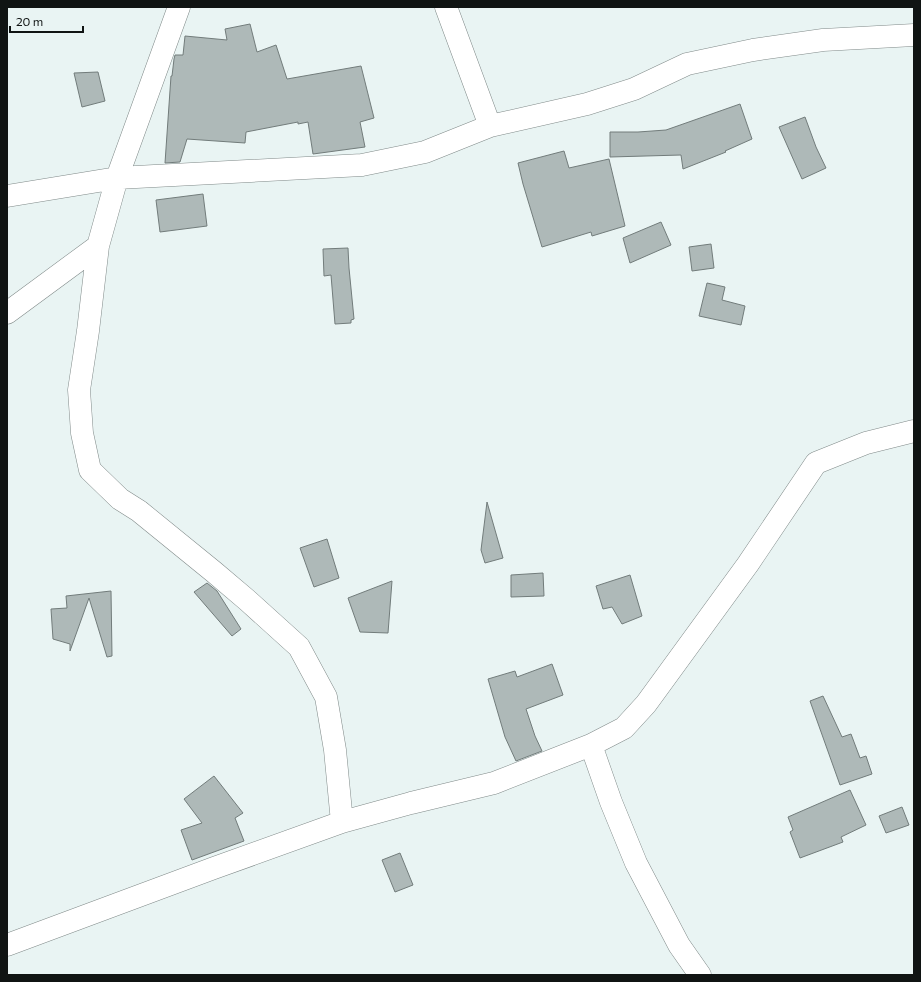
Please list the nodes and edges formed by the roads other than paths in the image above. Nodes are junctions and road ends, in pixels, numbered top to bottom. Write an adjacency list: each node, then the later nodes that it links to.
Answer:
1 (179, 7): 5 (street)
2 (446, 7): 4 (street)
3 (914, 35): 4 (street)
4 (490, 126): 5 (street)
5 (117, 178): 6 (street); 7 (street)
6 (7, 196)
7 (98, 246): 8 (street); 11 (street)
8 (7, 313)
9 (914, 431): 10 (street)
10 (591, 745): 11 (street); 13 (street)
11 (342, 822): 12 (street)
12 (7, 945)
13 (700, 975)

